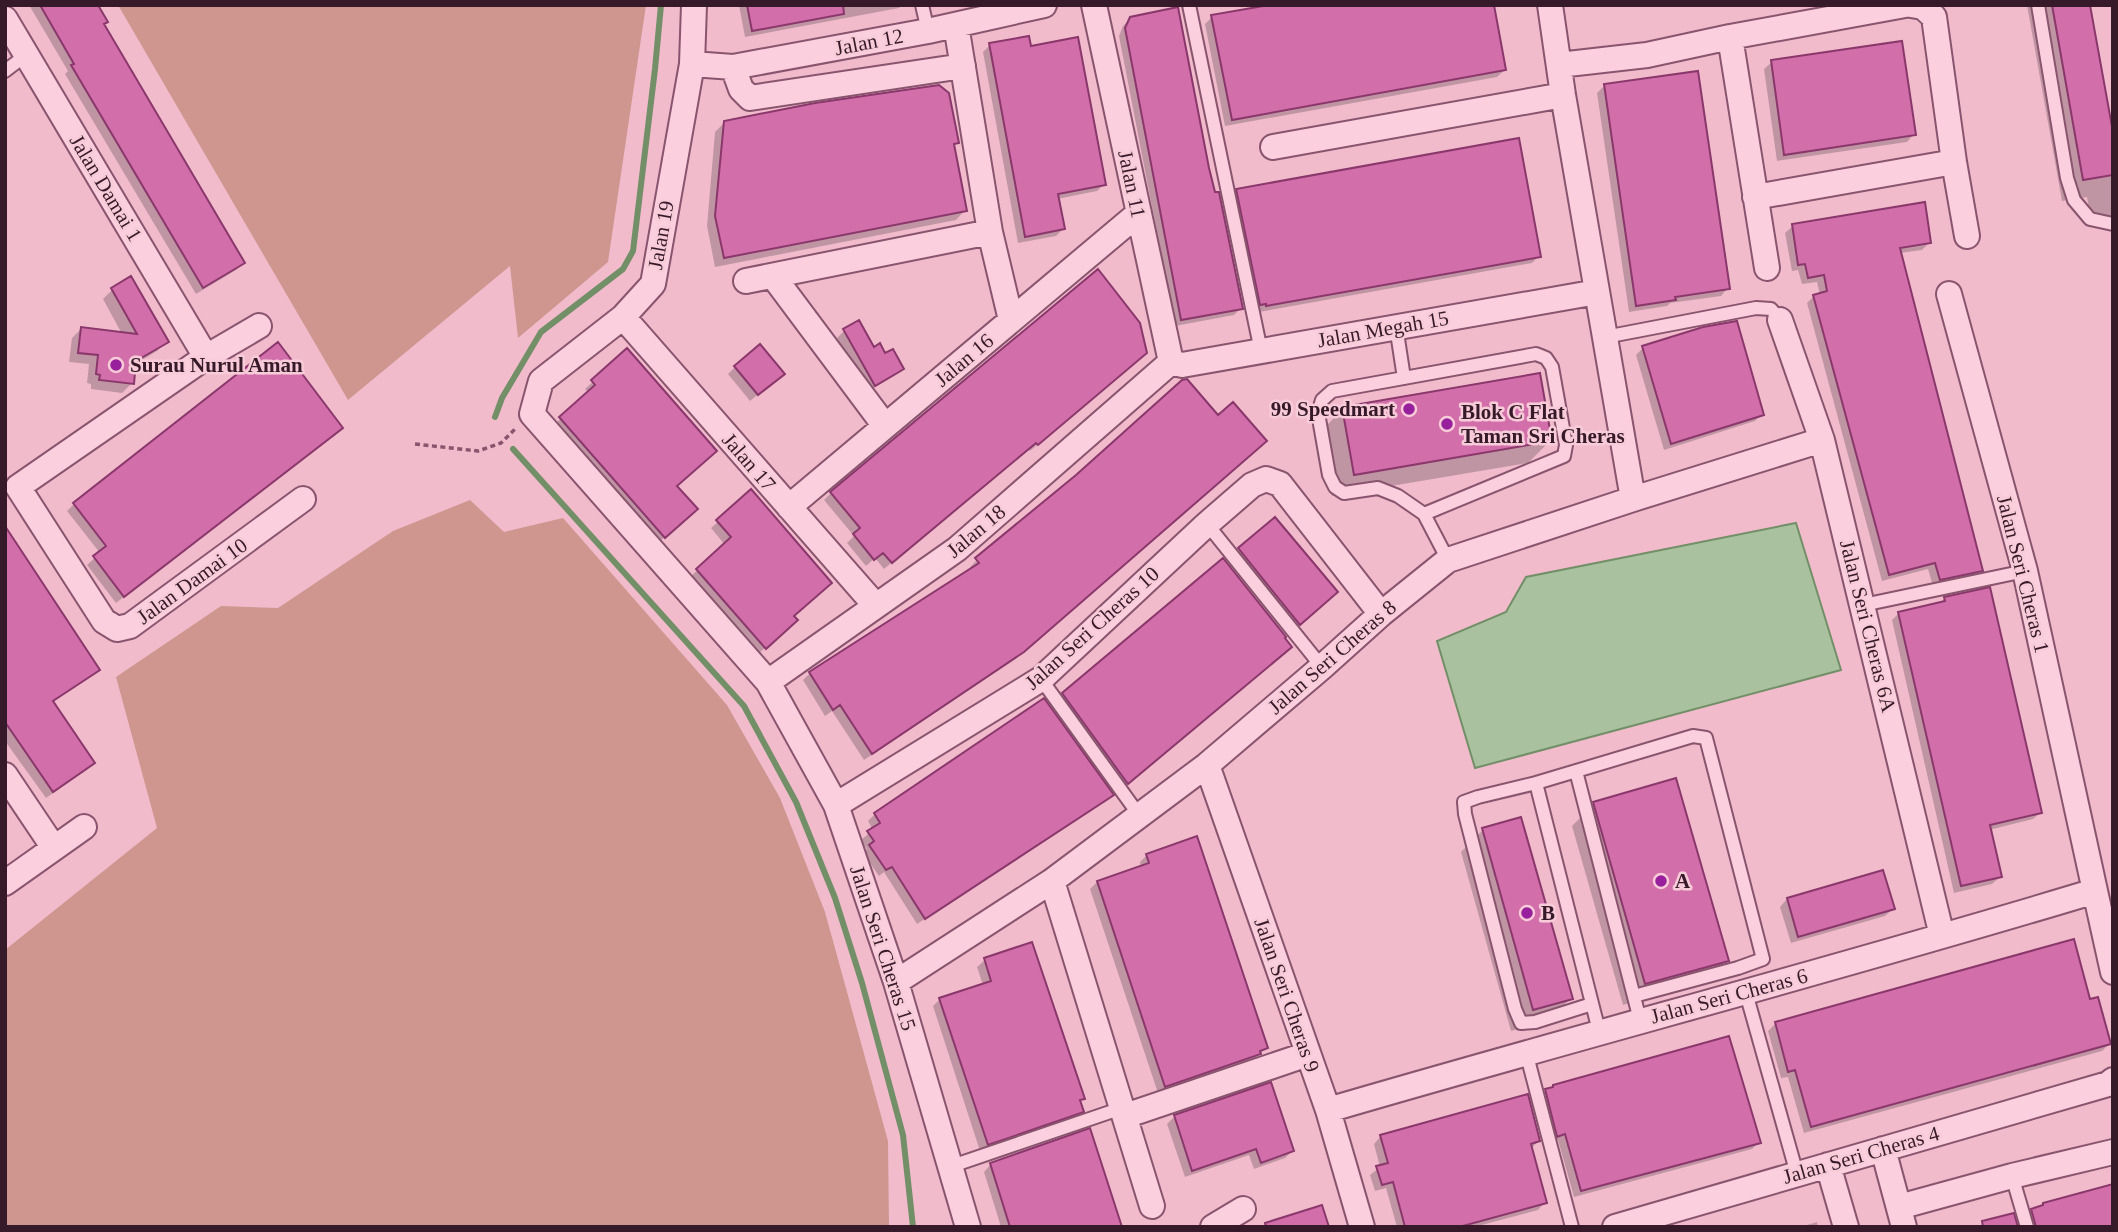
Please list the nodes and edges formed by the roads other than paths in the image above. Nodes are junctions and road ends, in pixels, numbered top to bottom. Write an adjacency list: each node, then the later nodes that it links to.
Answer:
1 (694, 5): 15 (street, Jalan 19)
2 (922, 5): 12 (lane)
3 (1044, 5): 11 (street, Jalan 12)
4 (1094, 5): 24 (street, Jalan 11)
5 (1189, 5): 39 (lane)
6 (1550, 5): 16 (street)
7 (1905, 5): 13 (street)
8 (1911, 5): 22 (street)
9 (2038, 5): 25 (lane)
10 (5, 19): 14 (street, Jalan Damai 1)
11 (956, 25): 12 (street, Jalan 12); 17 (street)
12 (928, 31): 18 (street, Jalan 12)
13 (1730, 37): 16 (street); 23 (street)
14 (26, 55): 19 (lane); 40 (street, Jalan Damai 1)
15 (692, 64): 18 (street, Jalan 12); 33 (street, Jalan 19)
16 (1559, 65): 20 (street)
17 (963, 66): 18 (street); 26 (street)
18 (733, 67)
19 (5, 71)
20 (1563, 95): 21 (street); 31 (street)
21 (1273, 147)
22 (1954, 162): 23 (street); 27 (street)
23 (1755, 197): 28 (street)
24 (1139, 213): 34 (street, Jalan 16); 41 (street, Jalan 11)
25 (2113, 224)
26 (990, 232): 29 (street); 34 (street)
27 (1967, 236)
28 (1767, 268)
29 (773, 275): 30 (street); 43 (street)
30 (746, 281)
31 (1597, 292): 37 (street, Jalan Megah 15); 38 (street)
32 (1949, 294): 52 (street, Jalan Seri Cheras 1)
33 (623, 317): 48 (street, Jalan 17); 58 (street, Jalan 19)
34 (1011, 320): 43 (street, Jalan 16)
35 (1780, 320): 38 (lane); 44 (street, Jalan Seri Cheras 6A)
36 (259, 326): 40 (street)
37 (1395, 326): 39 (street, Jalan Megah 15); 42 (lane)
38 (1605, 337): 47 (street)
39 (1261, 351): 41 (street, Jalan Megah 15)
40 (206, 357): 45 (street)
41 (1171, 362): 54 (street, Jalan 18)
42 (1405, 378): 49 (lane); 49 (lane)
43 (885, 426): 48 (street, Jalan 16)
44 (1822, 440): 47 (street, Jalan Seri Cheras 8); 53 (street, Jalan Seri Cheras 6A)
45 (11, 491): 46 (street, Jalan Damai 10)
46 (303, 499)
47 (1633, 499): 51 (street, Jalan Seri Cheras 8)
48 (789, 507): 54 (street, Jalan 17)
49 (1424, 514): 51 (lane)
50 (1207, 524): 55 (street, Jalan Seri Cheras 10); 56 (lane); 57 (street, Jalan Seri Cheras 10)
51 (1448, 561): 55 (street, Jalan Seri Cheras 8)
52 (2025, 571): 53 (lane); 69 (street, Jalan Seri Cheras 1)
53 (1863, 605): 70 (street, Jalan Seri Cheras 6A)
54 (876, 606): 58 (street, Jalan 18)
55 (1381, 614): 56 (street, Jalan Seri Cheras 8)
56 (1322, 667): 59 (street, Jalan Seri Cheras 8)
57 (1041, 678): 63 (street, Jalan Seri Cheras 10); 64 (lane)
58 (768, 682): 63 (street, Jalan Seri Cheras 15)
59 (1207, 765): 64 (street, Jalan Seri Cheras 8); 79 (street, Jalan Seri Cheras 9)
60 (1576, 771): 62 (lane); 74 (lane); 74 (lane)
61 (5, 775): 66 (street)
62 (1536, 783): 75 (lane); 75 (lane)
63 (836, 805): 72 (street, Jalan Seri Cheras 15)
64 (1139, 815): 67 (street, Jalan Seri Cheras 8)
65 (85, 827): 66 (street)
66 (54, 848): 68 (street)
67 (1052, 881): 72 (street, Jalan Seri Cheras 8); 82 (street)
68 (5, 883)
69 (2095, 891): 70 (street, Jalan Seri Cheras 6); 71 (street)
70 (1942, 936): 73 (street, Jalan Seri Cheras 6)
71 (2113, 972)
72 (896, 982): 86 (street, Jalan Seri Cheras 15)
73 (1746, 993): 76 (street, Jalan Seri Cheras 6); 87 (lane)
74 (1634, 996): 76 (lane)
75 (1592, 1004): 77 (lane)
76 (1640, 1020): 77 (street, Jalan Seri Cheras 6)
77 (1599, 1031): 78 (street, Jalan Seri Cheras 6)
78 (1526, 1052): 81 (street, Jalan Seri Cheras 6); 96 (lane)
79 (1308, 1055): 81 (street, Jalan Seri Cheras 9); 82 (street)
80 (2110, 1082): 83 (street, Jalan Seri Cheras 4)
81 (1328, 1110): 95 (street, Jalan Seri Cheras 9)
82 (1123, 1112): 86 (lane); 89 (street)
83 (1882, 1149): 85 (street, Jalan Seri Cheras 4); 91 (street)
84 (2113, 1152): 88 (street)
85 (1828, 1165): 87 (street, Jalan Seri Cheras 4); 98 (street)
86 (950, 1167): 93 (street, Jalan Seri Cheras 15)
87 (1797, 1174): 92 (street, Jalan Seri Cheras 4)
88 (2012, 1176): 91 (street); 99 (lane)
89 (1152, 1206)
90 (1243, 1209): 94 (street)
91 (1901, 1217)
92 (1641, 1223): 97 (street, Jalan Seri Cheras 4)
93 (968, 1227)
94 (1213, 1227)
95 (1362, 1227)
96 (1572, 1227)
97 (1615, 1227)
98 (1846, 1227)
99 (2026, 1227)

